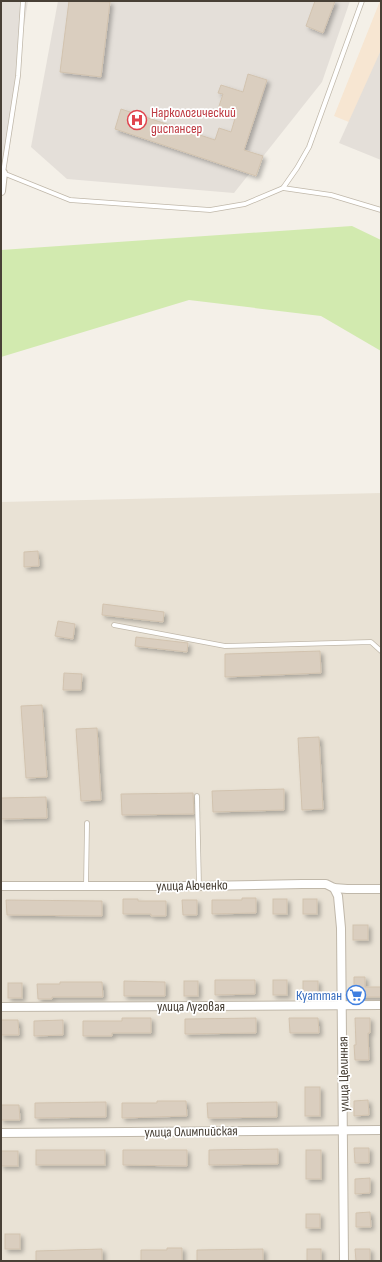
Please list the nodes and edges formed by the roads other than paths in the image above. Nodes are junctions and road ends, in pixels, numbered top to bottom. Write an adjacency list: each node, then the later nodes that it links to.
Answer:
1 (23, 1): 3 (lane)
2 (362, 1): 4 (lane)
3 (2, 173): 4 (lane); 5 (street)
4 (283, 188): 6 (lane)
5 (1, 191)
6 (381, 210)
7 (114, 625): 8 (lane)
8 (381, 651)
9 (197, 796): 13 (lane)
10 (87, 822): 12 (lane)
11 (1, 886): 12 (street, улица Аюченко)
12 (86, 886): 13 (street, улица Аюченко)
13 (199, 886): 14 (street, улица Аюченко)
14 (334, 888): 15 (street, улица Аюченко); 16 (street, улица Целинная)
15 (381, 889)
16 (342, 1005): 17 (street, улица Луговая); 18 (street, улица Луговая); 19 (street, улица Целинная)
17 (381, 1005)
18 (1, 1007)
19 (343, 1130): 20 (street, улица Олимпийская); 21 (street, улица Олимпийская); 22 (street, улица Целинная)
20 (381, 1130)
21 (1, 1133)
22 (344, 1261)

